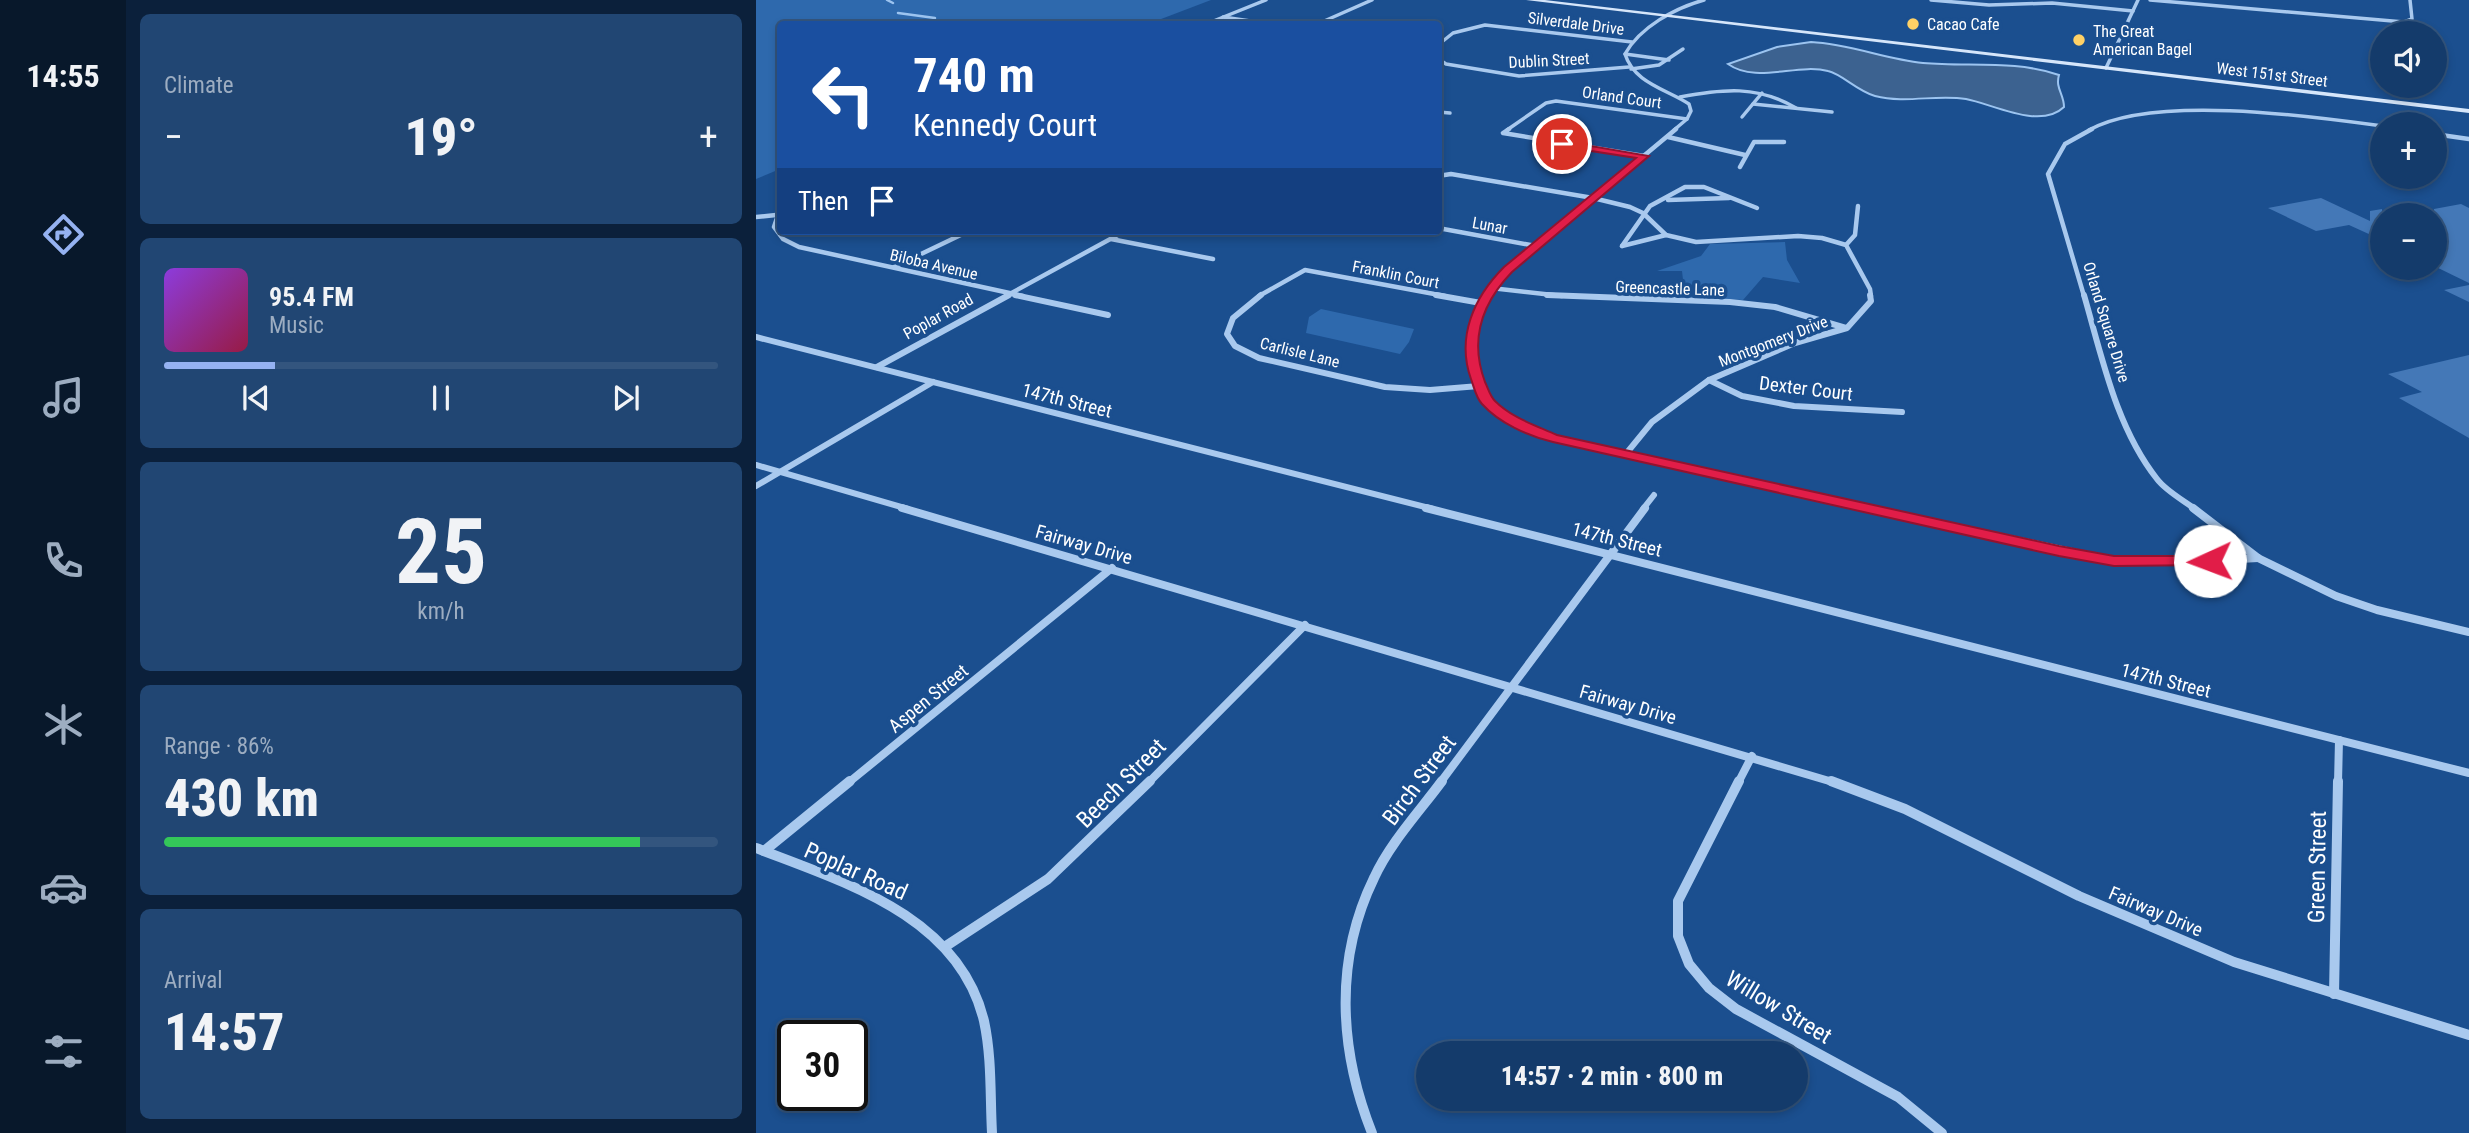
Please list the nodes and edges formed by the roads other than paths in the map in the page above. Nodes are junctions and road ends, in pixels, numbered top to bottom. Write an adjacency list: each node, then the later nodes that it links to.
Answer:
1 (1266, 0): 13 (street)
2 (1372, 0): 16 (street)
3 (1529, 0): 12 (street, West 151st Street)
4 (1704, 0): 12 (street)
5 (1931, 0): 11 (street)
6 (2138, 0): 11 (street)
7 (2150, 0): 10 (street)
8 (2241, 0): 10 (street)
9 (2410, 0): 10 (street)
10 (2239, 8)
11 (2133, 11): 24 (street)
12 (1667, 16): 17 (street); 24 (street, West 151st Street)
13 (1223, 17): 14 (street); 15 (street)
14 (1213, 21)
15 (1250, 21)
16 (1324, 21)
17 (1632, 42): 18 (street, Silverdale Drive); 20 (street)
18 (1442, 44)
19 (1683, 49): 21 (street)
20 (1625, 54): 21 (street); 23 (street)
21 (1670, 60): 23 (street)
22 (1442, 61): 23 (street, Dublin Street)
23 (1630, 68): 26 (street)
24 (2106, 68): 29 (street, West 151st Street)
25 (1762, 93): 26 (street); 27 (street); 28 (street)
26 (1679, 97): 34 (street)
27 (1753, 104): 28 (street); 33 (street)
28 (1796, 108): 31 (street)
29 (2469, 111)
30 (1442, 112): 32 (street)
31 (1832, 112)
32 (1450, 113)
33 (1742, 117)
34 (1687, 119): 37 (street); 41 (street, Orland Court)
35 (2370, 125): 81 (street, Orland Square Drive)
36 (2447, 136): 38 (street)
37 (1668, 137): 40 (street); 41 (street)
38 (2469, 139)
39 (1784, 142): 40 (street)
40 (1745, 155): 42 (street)
41 (1644, 156): 44 (street)
42 (1740, 167)
43 (1442, 175): 44 (street)
44 (1593, 198): 49 (street); 60 (street)
45 (1734, 198): 46 (street); 46 (street); 48 (street)
46 (1665, 200): 49 (street)
47 (1858, 206): 59 (street)
48 (1757, 208)
49 (1643, 213): 54 (street); 54 (street)
50 (776, 215): 51 (street); 53 (street, Biloba Avenue)
51 (756, 217)
52 (1442, 229): 60 (street, Lunar)
53 (777, 234)
54 (1666, 234): 59 (street)
55 (779, 235): 62 (street, Biloba Avenue)
56 (961, 235): 62 (street)
57 (1118, 235): 58 (street, Poplar Road)
58 (1111, 239): 61 (street); 65 (street, Poplar Road)
59 (1846, 245): 68 (street, Montgomery Drive)
60 (1536, 246): 64 (street)
61 (1213, 259)
62 (894, 268): 65 (street, Biloba Avenue)
63 (1305, 270): 66 (street, Franklin Court); 73 (street, Carlisle Lane)
64 (1490, 288): 66 (street); 68 (street, Greencastle Lane)
65 (1010, 294): 67 (street, Biloba Avenue); 70 (street, Poplar Road)
66 (1481, 303): 73 (street)
67 (1108, 315)
68 (1847, 328): 71 (street, Montgomery Drive)
69 (756, 337): 70 (street, 147th Street)
70 (876, 368): 72 (street, 147th Street)
71 (1709, 380): 74 (street, Dexter Court); 75 (street, Montgomery Drive)
72 (933, 382): 77 (street); 80 (street, 147th Street)
73 (1479, 386): 75 (street)
74 (1902, 412)
75 (1625, 455): 81 (street)
76 (756, 465): 77 (street, Fairway Drive)
77 (779, 471): 78 (street); 82 (street, Fairway Drive)
78 (756, 485)
79 (1654, 495): 80 (street, Birch Street)
80 (1611, 554): 85 (street, Birch Street); 86 (street, 147th Street)
81 (2258, 558): 84 (street, Orland Square Drive)
82 (1112, 568): 83 (street, Fairway Drive); 89 (street, Aspen Street)
83 (1305, 625): 85 (street, Fairway Drive); 90 (street, Beech Street)
84 (2469, 632)
85 (1513, 686): 87 (street, Fairway Drive); 94 (street, Birch Street)
86 (2339, 740): 88 (street, 147th Street); 91 (street, Green Street)
87 (1752, 756): 91 (street, Fairway Drive); 95 (street, Willow Street)
88 (2469, 773)
89 (760, 850): 90 (street, Poplar Road)
90 (946, 946): 93 (street, Poplar Road)
91 (2334, 994): 92 (street, Fairway Drive)
92 (2469, 1035)
93 (992, 1133)
94 (1372, 1133)
95 (1942, 1133)

